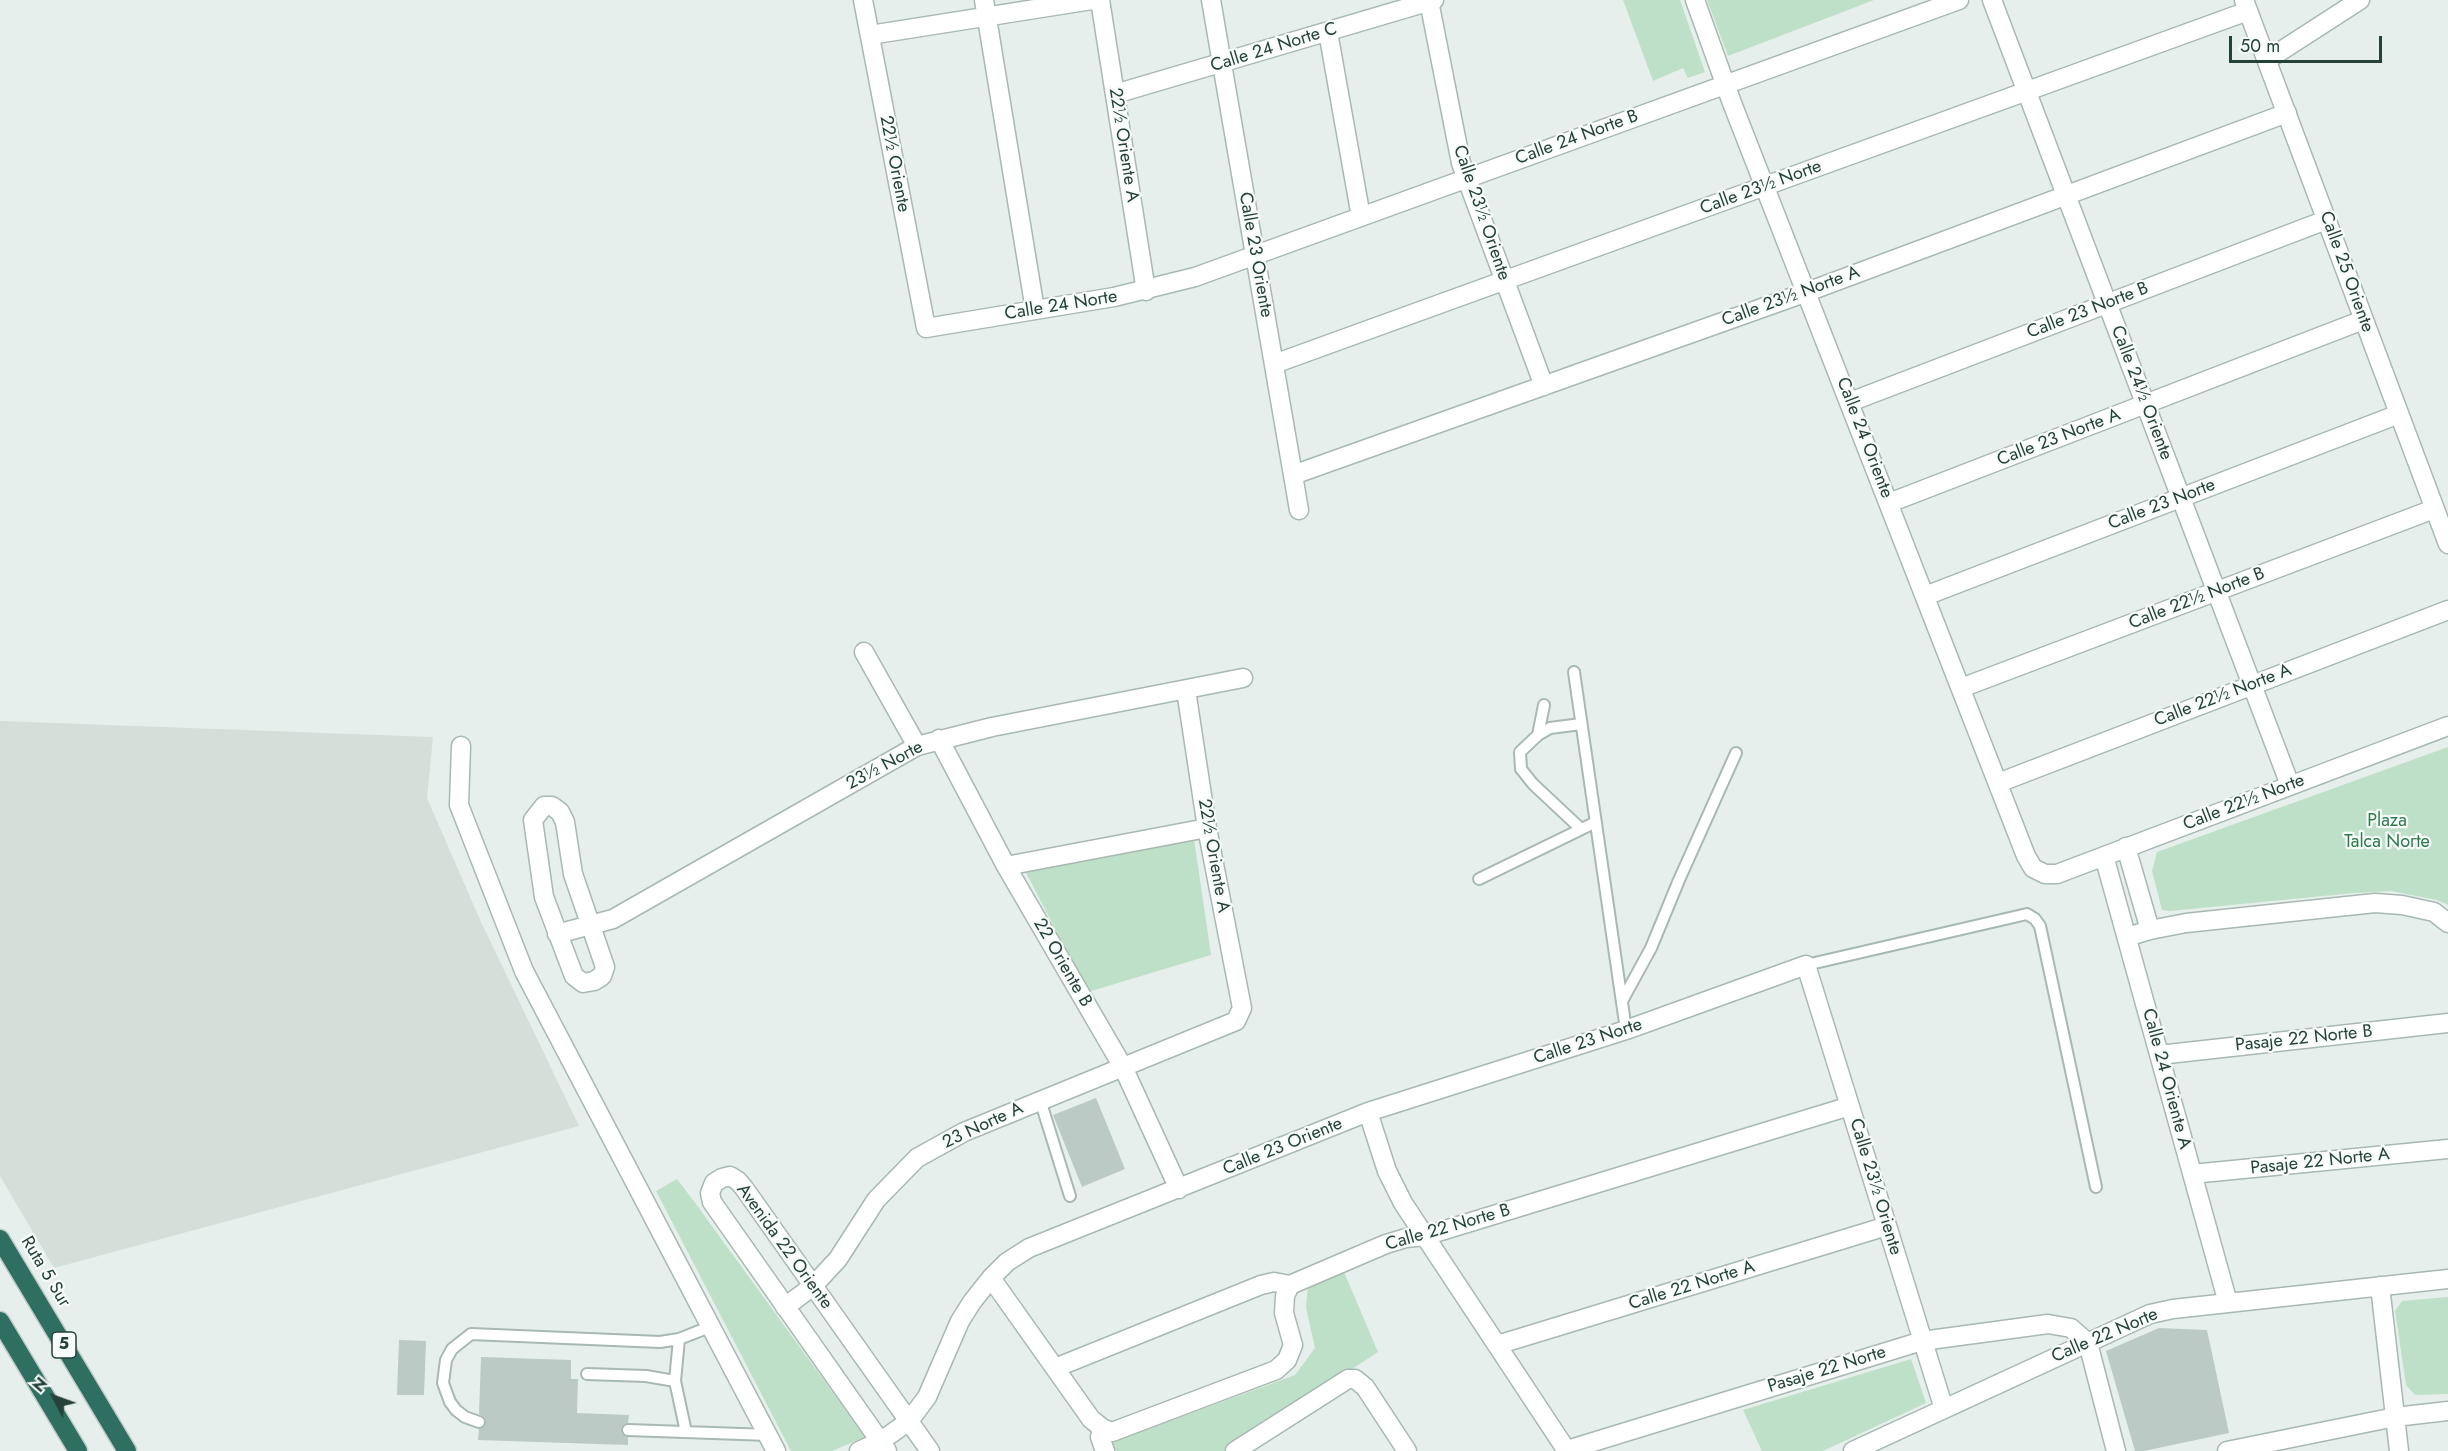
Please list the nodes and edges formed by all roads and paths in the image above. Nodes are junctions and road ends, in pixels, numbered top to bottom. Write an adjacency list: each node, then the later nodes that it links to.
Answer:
1 (863, 0): 14 (street, 22½ Oriente)
2 (1092, 0): 12 (street)
3 (1100, 0): 19 (street, 22½ Oriente A)
4 (1211, 0): 16 (street, Calle 23 Oriente)
5 (1695, 0): 17 (street, Calle 24 Oriente)
6 (1959, 0): 17 (street, Calle 24 Norte B)
7 (1992, 0): 18 (street, Calle 24½ Oriente)
8 (2360, 0): 15 (street)
9 (1431, 1): 10 (street, Calle 24 Norte C); 21 (street, Calle 23½ Oriente)
10 (1402, 5): 13 (street, Calle 24 Norte C)
11 (2246, 5): 15 (street, Calle 25 Oriente); 18 (street, Calle 23½ Norte)
12 (985, 8): 14 (street); 32 (street)
13 (1328, 32): 16 (street, Calle 24 Norte C); 24 (street)
14 (870, 35): 34 (street, 22½ Oriente)
15 (2267, 60): 20 (street, Calle 25 Oriente)
16 (1222, 64): 19 (street, Calle 24 Norte C); 26 (street, Calle 23 Oriente)
17 (1726, 85): 21 (street, Calle 24 Norte B); 22 (street, Calle 24 Oriente)
18 (2027, 91): 22 (street, Calle 23½ Norte); 23 (street, Calle 24½ Oriente)
19 (1115, 94): 29 (street, 22½ Oriente A)
20 (2287, 113): 23 (street, Calle 23½ Norte A); 25 (street, Calle 25 Oriente)
21 (1466, 179): 24 (street, Calle 24 Norte B); 28 (street, Calle 23½ Oriente)
22 (1765, 186): 28 (street, Calle 23½ Norte); 30 (street, Calle 24 Oriente)
23 (2066, 195): 30 (street, Calle 23½ Norte A); 31 (street, Calle 24½ Oriente)
24 (1361, 217): 26 (street, Calle 24 Norte B)
25 (2326, 220): 31 (street, Calle 23 Norte B); 33 (street, Calle 25 Oriente)
26 (1255, 255): 27 (street, Calle 24 Norte B); 35 (street, Calle 23 Oriente)
27 (1195, 277): 29 (street, Calle 24 Norte)
28 (1504, 281): 35 (street, Calle 23½ Norte); 36 (street, Calle 23½ Oriente)
29 (1146, 291): 32 (street, Calle 24 Norte)
30 (1807, 292): 36 (street, Calle 23½ Norte A); 37 (street, Calle 24 Oriente)
31 (2107, 304): 37 (street, Calle 23 Norte B); 38 (street, Calle 24½ Oriente)
32 (1035, 310): 34 (street, Calle 24 Norte)
33 (2363, 320): 38 (street, Calle 23 Norte A); 39 (street, Calle 25 Oriente)
34 (926, 328)
35 (1274, 364): 40 (street, Calle 23 Oriente)
36 (1544, 386): 40 (street, Calle 23½ Norte A)
37 (1850, 402): 42 (street, Calle 24 Oriente)
38 (2145, 404): 41 (street, Calle 24½ Oriente); 42 (street, Calle 23 Norte A)
39 (2399, 414): 41 (street, Calle 23 Norte); 43 (street, Calle 25 Oriente)
40 (1293, 475): 44 (street, Calle 23 Oriente)
41 (2181, 498): 46 (street, Calle 24½ Oriente); 47 (street, Calle 23 Norte)
42 (1889, 503): 47 (street, Calle 24 Oriente)
43 (2434, 509): 45 (street, Calle 25 Oriente); 46 (street, Calle 22½ Norte B)
44 (1299, 510)
45 (2448, 544)
46 (2217, 591): 52 (street, Calle 24½ Oriente); 53 (street, Calle 22½ Norte B)
47 (1925, 596): 53 (street, Calle 24 Oriente)
48 (2448, 610): 52 (street, Calle 22½ Norte A)
49 (864, 652): 61 (street)
50 (1574, 672): 56 (lane)
51 (1243, 678): 54 (street, 23½ Norte)
52 (2252, 685): 63 (street, Calle 22½ Norte A); 64 (street, Calle 24½ Oriente)
53 (1961, 688): 63 (street, Calle 24 Oriente)
54 (1186, 690): 59 (street, 23½ Norte); 66 (street, 22½ Oriente A)
55 (1544, 705): 58 (lane)
56 (1581, 724): 58 (lane); 65 (lane)
57 (2448, 726): 64 (street, Calle 22½ Norte)
58 (1538, 735): 67 (lane)
59 (939, 739): 61 (street, 23½ Norte); 70 (street, 22 Oriente B)
60 (462, 746): 104 (street)
61 (917, 746): 74 (street, 23½ Norte)
62 (1736, 753): 79 (lane)
63 (1998, 783): 71 (street, Calle 24 Oriente)
64 (2290, 785): 68 (street, Calle 22½ Norte)
65 (1596, 822): 67 (lane); 79 (lane)
66 (1207, 828): 70 (street); 80 (street, 22½ Oriente A)
67 (1581, 829): 72 (lane)
68 (2126, 847): 69 (street, Calle 22½ Norte); 75 (street)
69 (2104, 856): 71 (street, Calle 22½ Norte); 77 (street, Calle 24 Oriente A)
70 (1006, 866): 84 (street, 22 Oriente B)
71 (2039, 872)
72 (1479, 879)
73 (2447, 922): 75 (street)
74 (589, 926): 76 (street, 23½ Norte); 76 (street); 76 (street)
75 (2150, 930): 77 (street)
76 (557, 934)
77 (2127, 937): 83 (street, Calle 24 Oriente A)
78 (1806, 965): 82 (street, Calle 23 Norte); 86 (street, Calle 23½ Oriente); 90 (lane)
79 (1622, 1001): 82 (lane)
80 (1236, 1021): 84 (street, 23 Norte A)
81 (2448, 1023): 83 (street, Pasaje 22 Norte B)
82 (1626, 1030): 87 (street, Calle 23 Norte)
83 (2159, 1055): 89 (street, Calle 24 Oriente A)
84 (1123, 1067): 85 (street, 23 Norte A); 91 (street, 22 Oriente B)
85 (1045, 1098): 92 (lane); 99 (street, 23 Norte A)
86 (1850, 1106): 93 (street, Calle 23½ Oriente); 94 (street, Calle 22 Norte B)
87 (1368, 1112): 91 (street, Calle 23 Oriente); 94 (street)
88 (2448, 1149): 89 (street, Pasaje 22 Norte A)
89 (2192, 1174): 101 (street, Calle 24 Oriente A)
90 (2096, 1187)
91 (1179, 1189): 96 (street, Calle 23 Oriente)
92 (1070, 1196)
93 (1887, 1226): 106 (street, Calle 23½ Oriente); 108 (street, Calle 22 Norte A)
94 (1425, 1236): 98 (street, Calle 22 Norte B); 108 (street)
95 (0, 1239): 124 (highway, Ruta 5 Sur / 5)
96 (991, 1278): 109 (street); 115 (street, Calle 23 Oriente)
97 (2448, 1279): 100 (street, Calle 22 Norte)
98 (1290, 1285): 109 (street, Calle 22 Norte B); 117 (street)
99 (813, 1286): 102 (street, 23 Norte A); 102 (street, Avenida 22 Oriente); 115 (street, Avenida 22 Oriente)
100 (2380, 1286): 101 (street, Calle 22 Norte); 114 (street)
101 (2228, 1303): 107 (street, Calle 22 Norte)
102 (785, 1307): 121 (street, Avenida 22 Oriente)
103 (0, 1321): 123 (highway, 5)
104 (712, 1326): 105 (lane); 120 (street)
105 (679, 1339): 111 (lane); 116 (lane)
106 (1922, 1341): 107 (street, Pasaje 22 Norte); 112 (street, Calle 23½ Oriente); 122 (street, Pasaje 22 Norte)
107 (2088, 1342): 112 (street, Calle 22 Norte); 131 (street)
108 (1497, 1346): 122 (street)
109 (1055, 1368): 117 (street)
110 (587, 1374): 111 (lane)
111 (675, 1381): 119 (lane)
112 (1944, 1410): 130 (street, Calle 22 Norte)
113 (2448, 1411): 114 (street)
114 (2395, 1417): 132 (street); 133 (street)
115 (909, 1420): 121 (street, Calle 23 Oriente); 126 (street, Avenida 22 Oriente)
116 (479, 1422)
117 (1102, 1428): 127 (street)
118 (628, 1430): 119 (lane)
119 (686, 1432): 120 (lane)
120 (772, 1443)
121 (884, 1446): 125 (street, Calle 23 Oriente)
122 (1567, 1450)
123 (78, 1451)
124 (127, 1451)
125 (859, 1451)
126 (930, 1451)
127 (1105, 1451)
128 (1235, 1451): 129 (street)
129 (1407, 1451)
130 (1853, 1451)
131 (2116, 1451)
132 (2227, 1451)
133 (2399, 1451)

